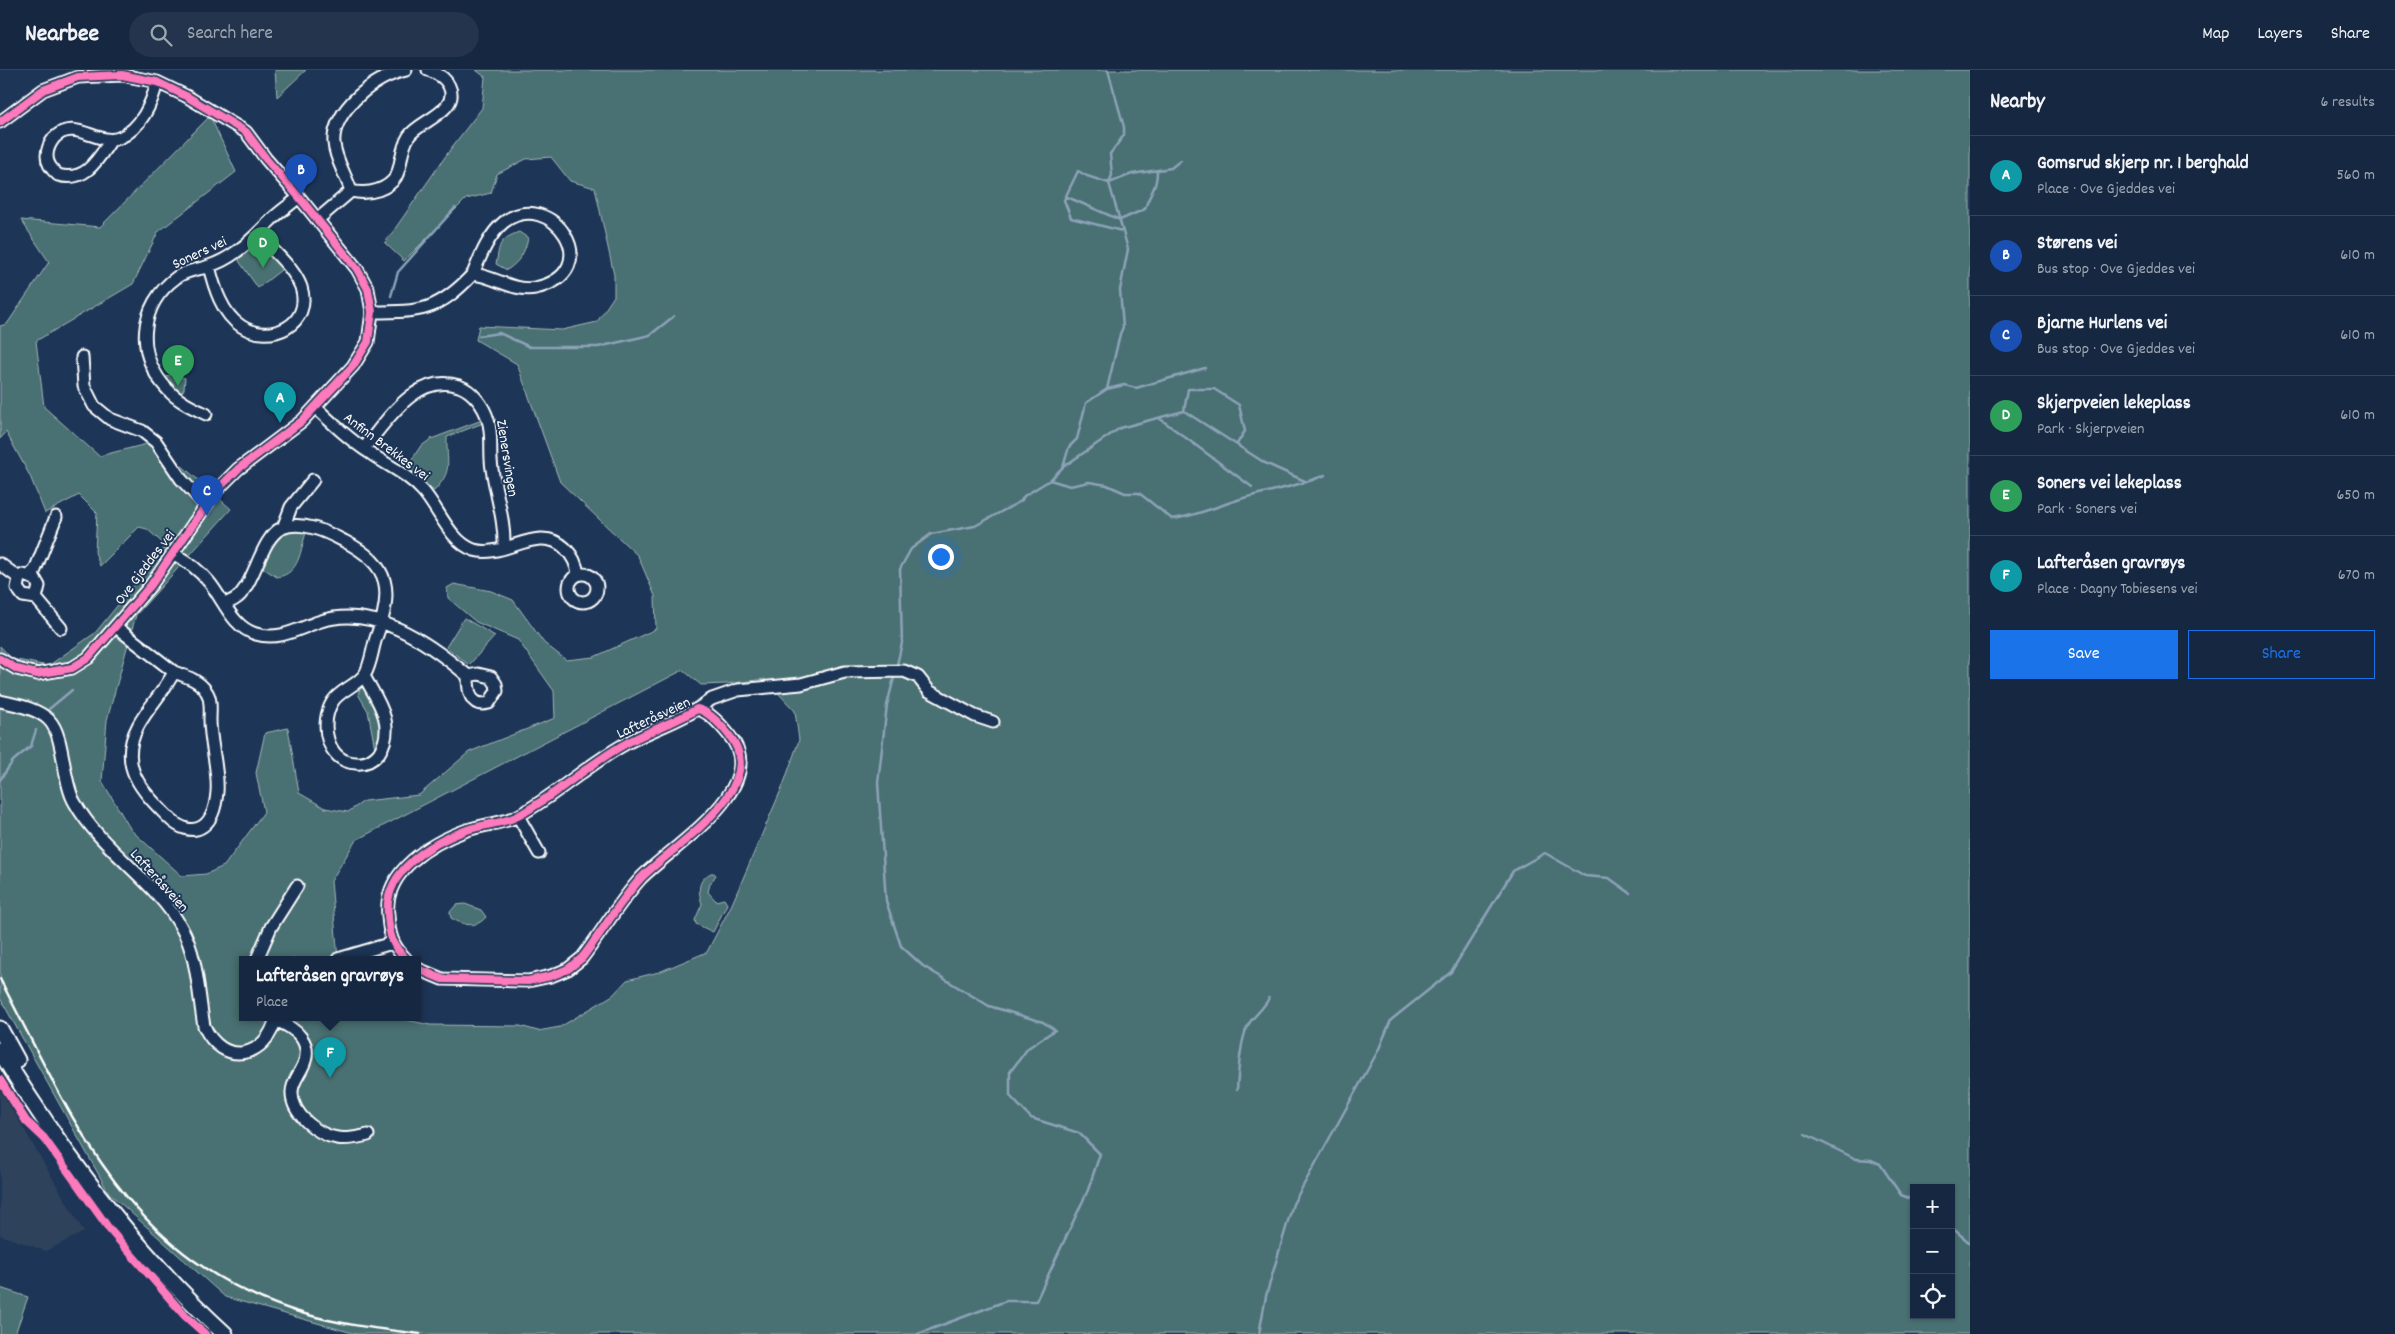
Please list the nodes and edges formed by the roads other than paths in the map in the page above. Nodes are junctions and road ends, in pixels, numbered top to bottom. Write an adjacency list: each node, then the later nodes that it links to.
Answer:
1 (406, 70): 7 (street)
2 (428, 70): 7 (street)
3 (77, 73): 4 (street, Ove Gjeddes vei); 5 (street, Ove Gjeddes vei)
4 (156, 82): 6 (street); 8 (street, Ove Gjeddes vei)
5 (0, 122)
6 (112, 140): 6 (street)
7 (351, 191): 9 (street)
8 (299, 197): 9 (street, Ove Gjeddes vei); 10 (street, Soners vei)
9 (317, 220): 13 (street, Ove Gjeddes vei)
10 (259, 232): 11 (street, Soners vei); 11 (street)
11 (209, 266): 16 (street, Soners vei)
12 (473, 274): 12 (street); 13 (street)
13 (372, 312): 15 (street, Ove Gjeddes vei)
14 (82, 357): 19 (street)
15 (315, 407): 17 (street, Anfinn Brekkes vei); 19 (street, Ove Gjeddes vei)
16 (206, 414)
17 (364, 448): 22 (street, Anfinn Brekkes vei); 22 (street, Zienersvingen)
18 (313, 480): 21 (street)
19 (204, 505): 23 (street, Ove Gjeddes vei)
20 (56, 518): 26 (street)
21 (283, 528): 28 (street); 29 (street)
22 (504, 547): 25 (street, Anfinn Brekkes vei)
23 (174, 554): 28 (street); 30 (street, Ove Gjeddes vei)
24 (0, 564): 26 (street)
25 (578, 575)
26 (24, 577): 27 (street); 27 (street)
27 (36, 598): 31 (street)
28 (225, 604): 29 (street)
29 (382, 623): 34 (street); 35 (street)
30 (116, 627): 32 (street, Ove Gjeddes vei); 33 (street)
31 (61, 628)
32 (0, 659)
33 (174, 672): 33 (street)
34 (364, 676): 34 (street)
35 (468, 676)
36 (0, 701): 47 (street, Lafteråsveien)
37 (697, 709): 38 (street); 39 (street, Lafteråsveien); 46 (street, Lafteråsveien)
38 (992, 722)
39 (518, 816): 40 (street); 42 (street, Lafteråsveien)
40 (539, 853)
41 (296, 886): 43 (street)
42 (392, 943): 44 (street); 45 (street)
43 (258, 956)
44 (348, 956)
45 (403, 956)
46 (421, 970)
47 (274, 1021)
48 (279, 1021): 52 (street)
49 (0, 1028): 51 (main road)
50 (0, 1050): 51 (main road)
51 (50, 1128): 53 (main road)
52 (368, 1135)
53 (226, 1334)

